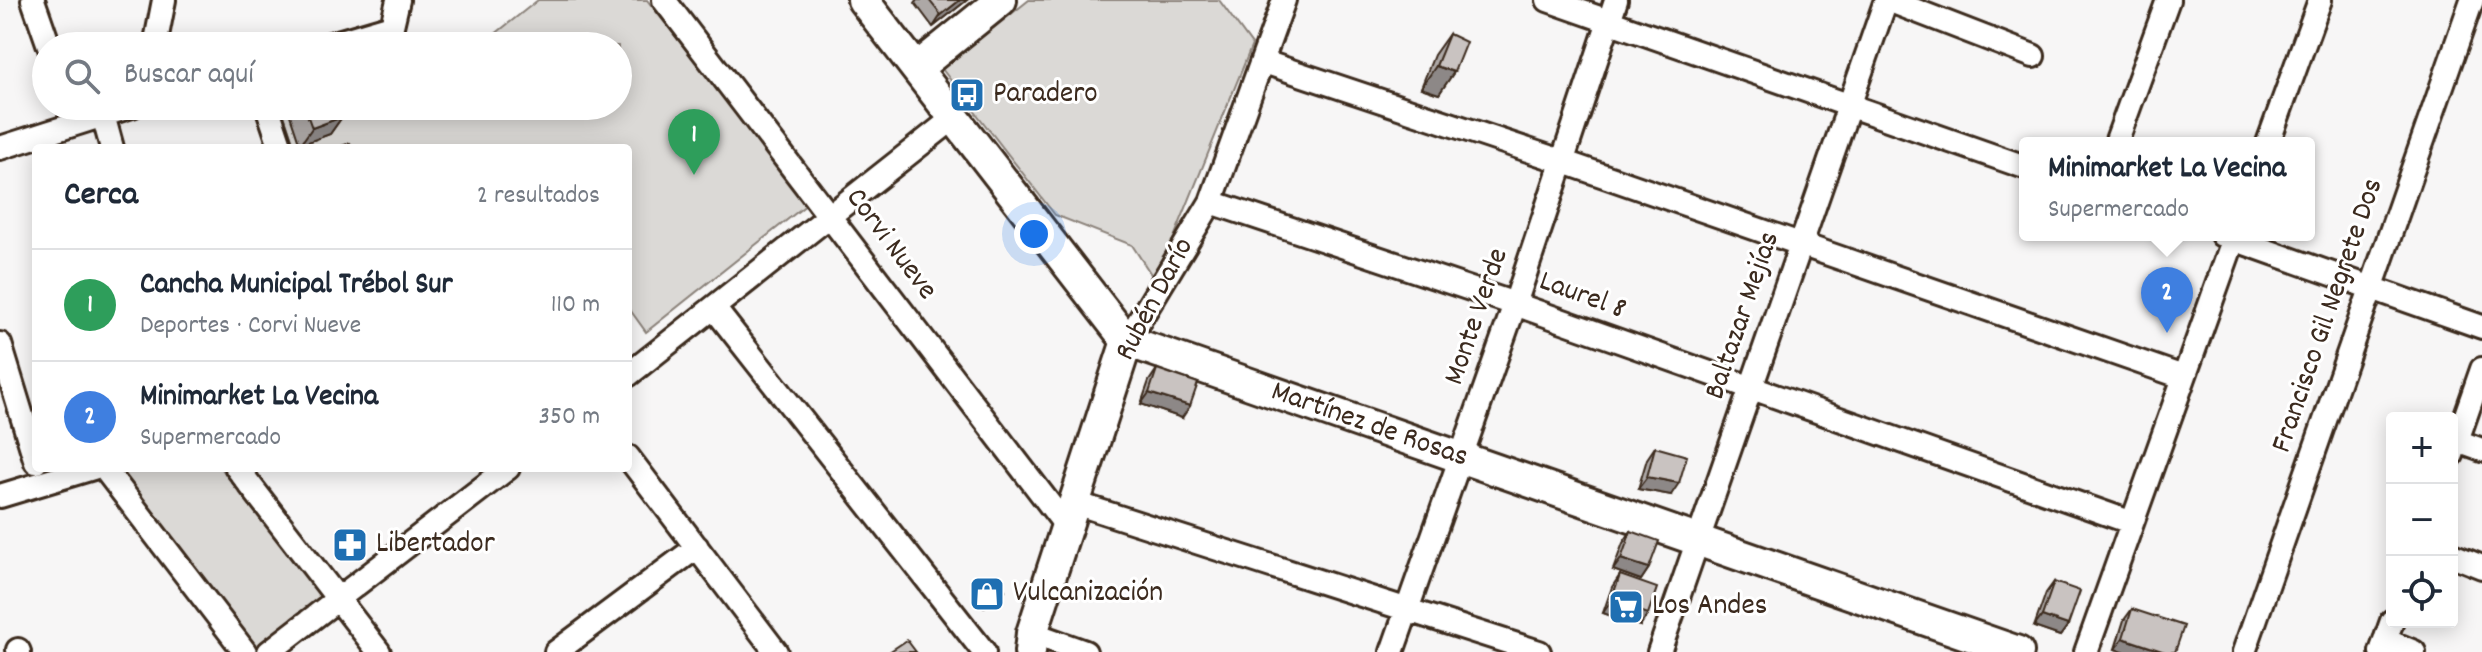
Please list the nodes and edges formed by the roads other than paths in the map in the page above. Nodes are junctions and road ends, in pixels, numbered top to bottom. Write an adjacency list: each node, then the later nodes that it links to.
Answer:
1 (33, 0): 14 (street)
2 (164, 0): 15 (street)
3 (398, 0): 16 (street)
4 (664, 0): 33 (street, Corvi Nueve)
5 (863, 0): 19 (street)
6 (1001, 0): 19 (street)
7 (1284, 0): 18 (street, Rubén Darío)
8 (1548, 0): 13 (street)
9 (1887, 0): 17 (street); 20 (street, Baltazar Mejías)
10 (2168, 0): 25 (street)
11 (2320, 0): 26 (street)
12 (2472, 0): 37 (street, Francisco Gil Negrete Dos)
13 (1613, 11): 20 (street); 30 (street, Monte Verde)
14 (44, 32)
15 (158, 32)
16 (372, 32)
17 (2033, 56)
18 (1264, 62): 30 (street); 32 (street, Rubén Darío)
19 (917, 68): 21 (street)
20 (1850, 106): 31 (street); 36 (street, Baltazar Mejías)
21 (955, 117): 33 (street); 41 (street)
22 (62, 120): 29 (street)
23 (104, 120): 27 (street)
24 (272, 120): 28 (street)
25 (2118, 137)
26 (2270, 137)
27 (111, 144)
28 (280, 144)
29 (0, 148)
30 (1564, 162): 36 (street); 38 (street, Monte Verde)
31 (2019, 165)
32 (1211, 202): 38 (street, Laurel 8); 41 (street, Rubén Darío)
33 (832, 217): 39 (street); 58 (street, Corvi Nueve)
34 (2229, 241): 45 (street)
35 (2241, 241): 37 (street)
36 (1801, 245): 45 (street); 46 (street, Baltazar Mejías)
37 (2370, 288): 40 (street); 80 (street, Francisco Gil Negrete Dos)
38 (1515, 304): 46 (street, Laurel 8); 51 (street, Monte Verde)
39 (714, 308): 44 (street); 73 (street)
40 (2482, 327)
41 (1127, 341): 51 (street, Martínez de Rosas); 58 (street, Rubén Darío)
42 (0, 344): 48 (street)
43 (2482, 369): 47 (street)
44 (632, 372)
45 (2183, 377): 59 (street)
46 (1751, 390): 59 (street, Laurel 8); 60 (street, Baltazar Mejías)
47 (2458, 437)
48 (32, 448)
49 (2458, 448): 50 (street)
50 (2482, 450)
51 (1461, 457): 60 (street, Martínez de Rosas); 65 (street, Monte Verde)
52 (632, 462): 61 (street)
53 (37, 472): 57 (street)
54 (107, 472): 68 (street)
55 (240, 472): 64 (street)
56 (503, 472): 64 (street)
57 (0, 496)
58 (1071, 515): 65 (street); 67 (street, Rubén Darío)
59 (2130, 522): 79 (street)
60 (1698, 540): 77 (street, Baltazar Mejías); 78 (street, Martínez de Rosas)
61 (697, 547): 71 (street); 72 (street)
62 (2454, 556): 63 (street)
63 (2482, 567)
64 (338, 598): 69 (street); 70 (street)
65 (1407, 608): 75 (street, Monte Verde); 76 (street)
66 (2386, 638): 81 (street)
67 (1031, 642): 74 (street)
68 (245, 652)
69 (269, 652)
70 (379, 652)
71 (556, 652)
72 (776, 652)
73 (984, 652)
74 (1085, 652)
75 (1392, 652)
76 (1539, 652)
77 (1659, 652)
78 (2018, 652)
79 (2086, 652)
80 (2244, 652)
81 (2414, 652)

